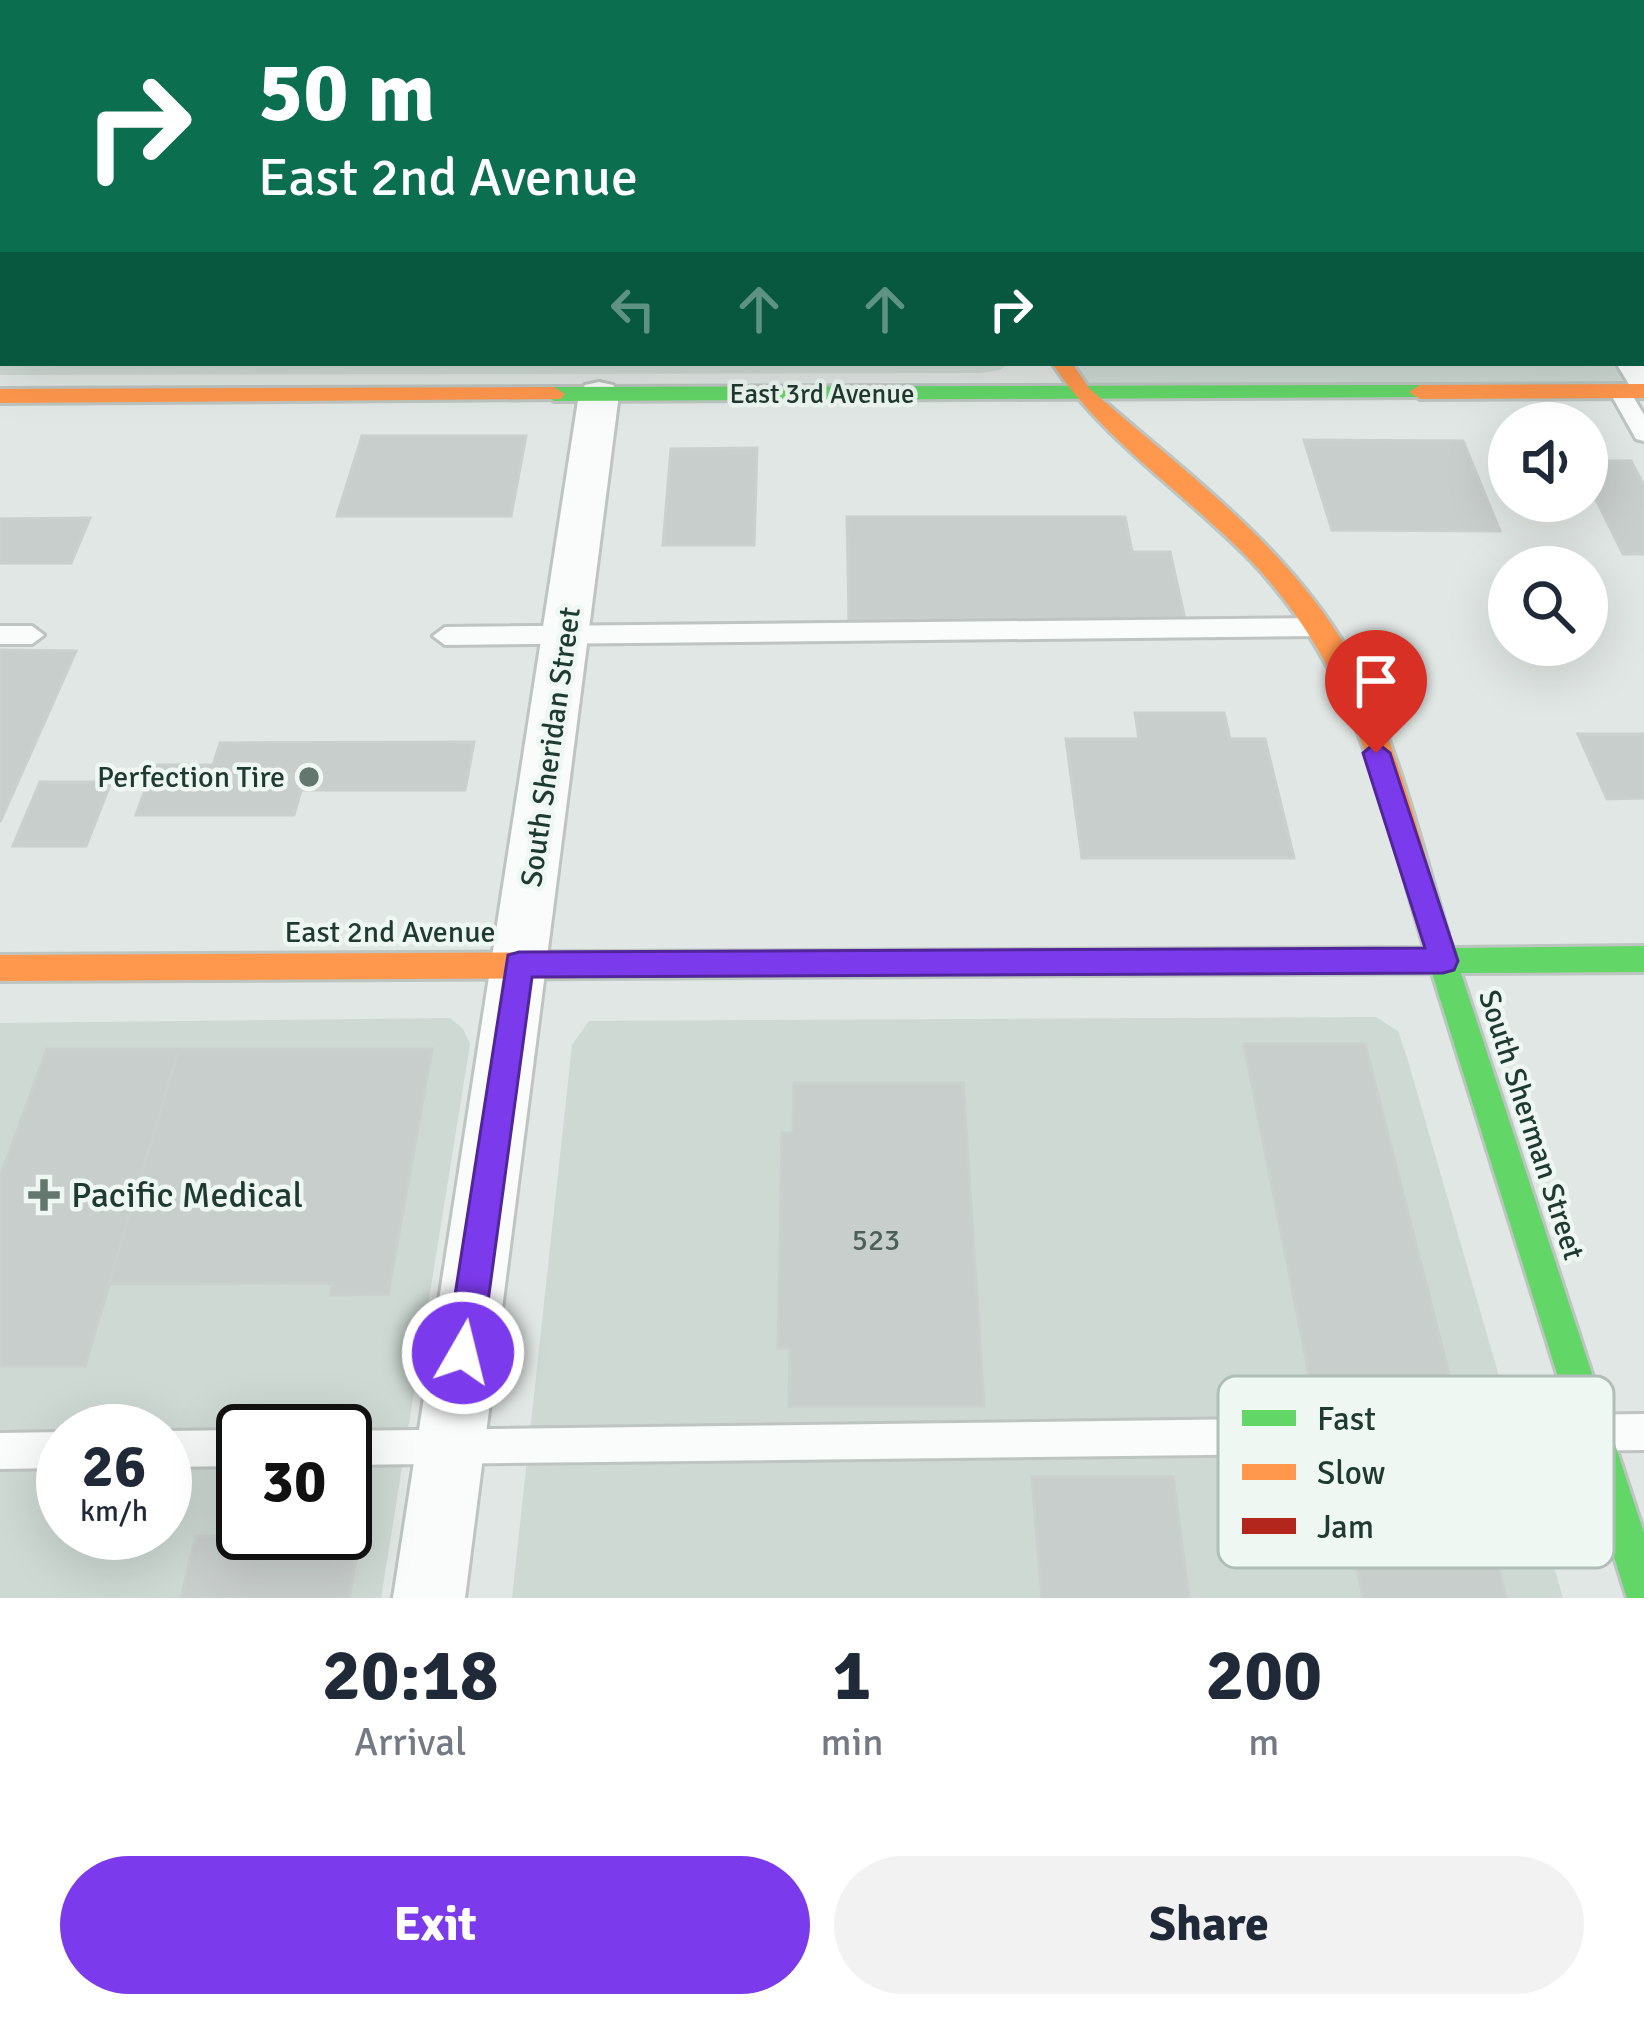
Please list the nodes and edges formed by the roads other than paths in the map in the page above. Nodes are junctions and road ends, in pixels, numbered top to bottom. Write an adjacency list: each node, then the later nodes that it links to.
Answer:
1 (0, 0): 2 (main road)
2 (107, 0)
3 (1064, 366): 5 (main road, South Sherman Street)
4 (1636, 380): 5 (main road, East 3rd Avenue); 8 (lane)
5 (1082, 393): 6 (main road, East 3rd Avenue); 9 (main road, South Sherman Street)
6 (599, 394): 7 (main road, East 3rd Avenue); 10 (street, South Sheridan Street)
7 (0, 396)
8 (1644, 434)
9 (1320, 627): 10 (lane); 15 (main road, South Sherman Street)
10 (568, 634): 13 (lane); 16 (street, South Sheridan Street)
11 (0, 635): 12 (lane)
12 (32, 635)
13 (446, 636)
14 (1644, 959): 15 (main road, East 2nd Avenue)
15 (1443, 961): 16 (main road, East 2nd Avenue); 18 (main road, South Sherman Street)
16 (519, 964): 17 (main road, East 2nd Avenue); 20 (street, South Sheridan Street)
17 (0, 968)
18 (1577, 1376)
19 (1218, 1437): 20 (lane)
20 (450, 1446): 21 (lane); 26 (street, South Sheridan Street)
21 (372, 1447)
22 (0, 1450): 23 (lane)
23 (36, 1450)
24 (1614, 1494): 25 (main road, South Sherman Street)
25 (1644, 1592)
26 (428, 1598)

